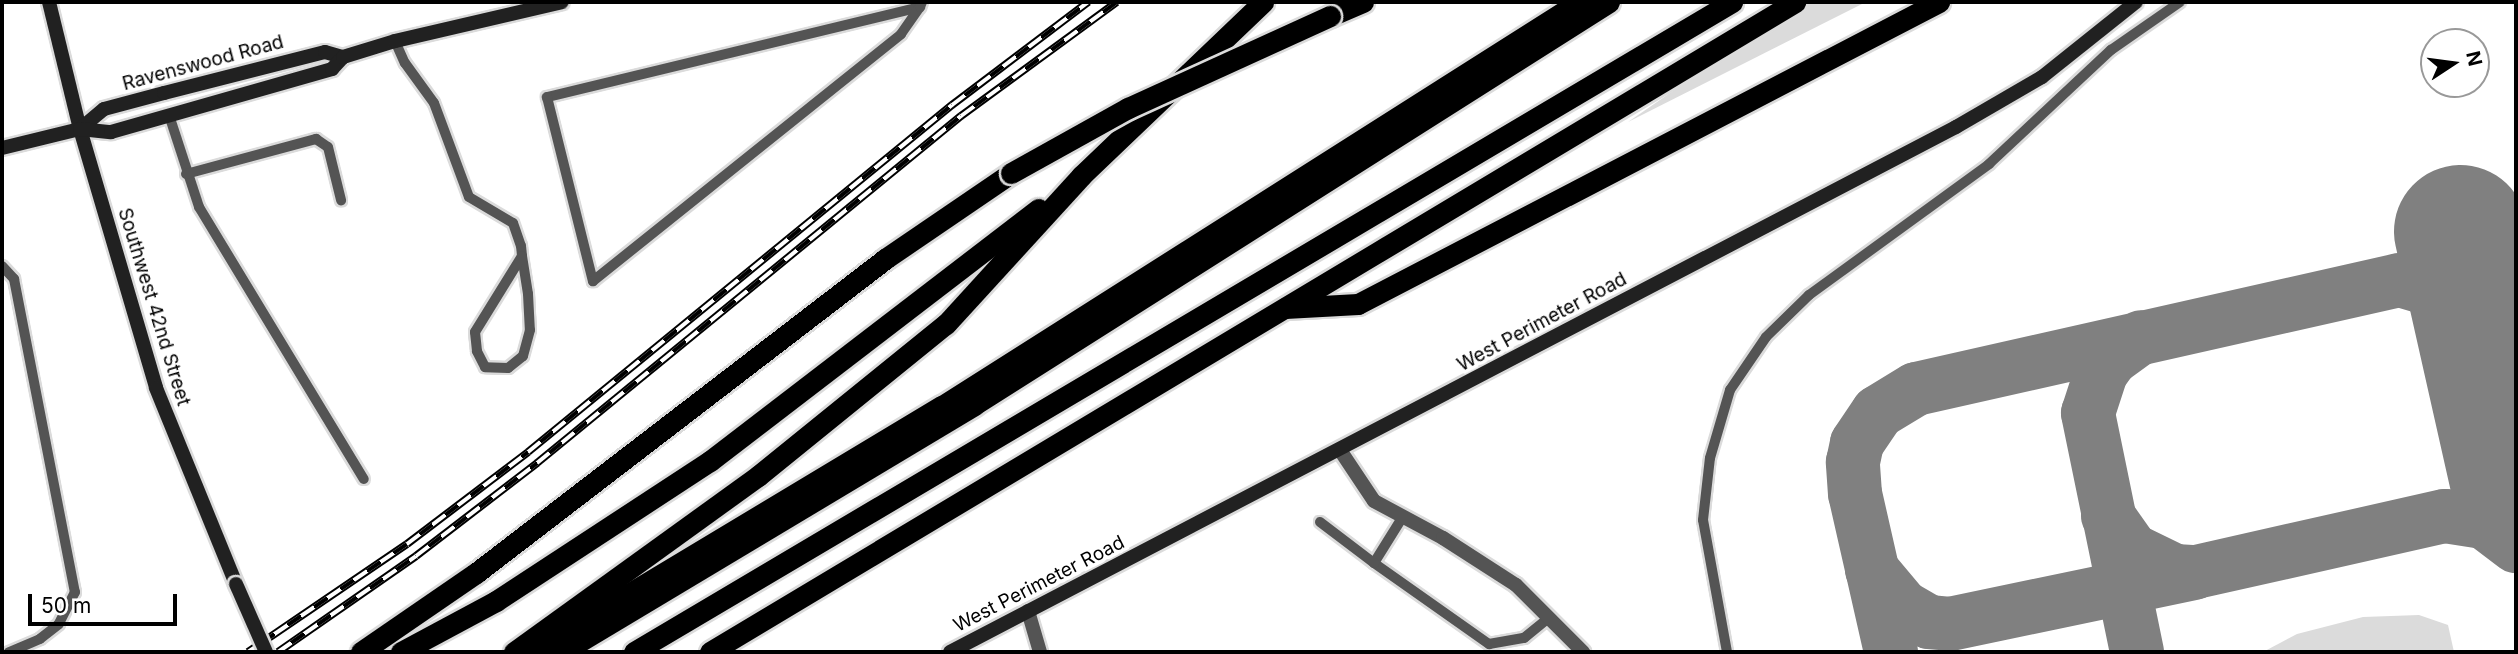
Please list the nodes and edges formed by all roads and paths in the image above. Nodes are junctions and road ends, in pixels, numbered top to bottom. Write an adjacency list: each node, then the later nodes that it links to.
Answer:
1 (50, 2): 16 (street, Southwest 42nd Street)
2 (562, 2): 13 (street, Ravenswood Road)
3 (1263, 2): 19 (highway)
4 (1363, 2): 33 (highway, bridge)
5 (1579, 2): 36 (highway)
6 (1609, 2): 37 (highway)
7 (1732, 2): 38 (highway)
8 (1795, 2): 23 (highway)
9 (1939, 2): 23 (highway)
10 (2136, 2): 24 (street, West Perimeter Road)
11 (2180, 2): 43 (lane)
12 (921, 4): 12 (lane)
13 (395, 41): 14 (street, Ravenswood Road); 21 (lane)
14 (343, 57): 15 (street, Ravenswood Road); 16 (street, Ravenswood Road)
15 (169, 115): 16 (street, Ravenswood Road); 18 (lane)
16 (80, 128): 17 (street, Ravenswood Road); 32 (street, Southwest 42nd Street, bridge)
17 (2, 148)
18 (186, 174): 20 (lane); 25 (lane)
19 (1081, 176): 34 (highway); 35 (highway)
20 (341, 200)
21 (522, 256): 21 (lane)
22 (2, 266): 31 (lane)
23 (1279, 308): 39 (highway)
24 (1340, 450): 26 (street); 29 (street, West Perimeter Road)
25 (364, 479)
26 (1402, 518): 28 (lane); 30 (street)
27 (1320, 522): 28 (lane)
28 (1374, 563): 30 (lane)
29 (1028, 611): 40 (street, West Perimeter Road); 41 (street)
30 (1550, 617): 42 (street)
31 (9, 652)
32 (266, 652)
33 (361, 652)
34 (401, 652)
35 (514, 652)
36 (533, 652)
37 (562, 652)
38 (634, 652)
39 (710, 652)
40 (950, 652)
41 (1040, 652)
42 (1583, 652)
43 (1727, 652)

